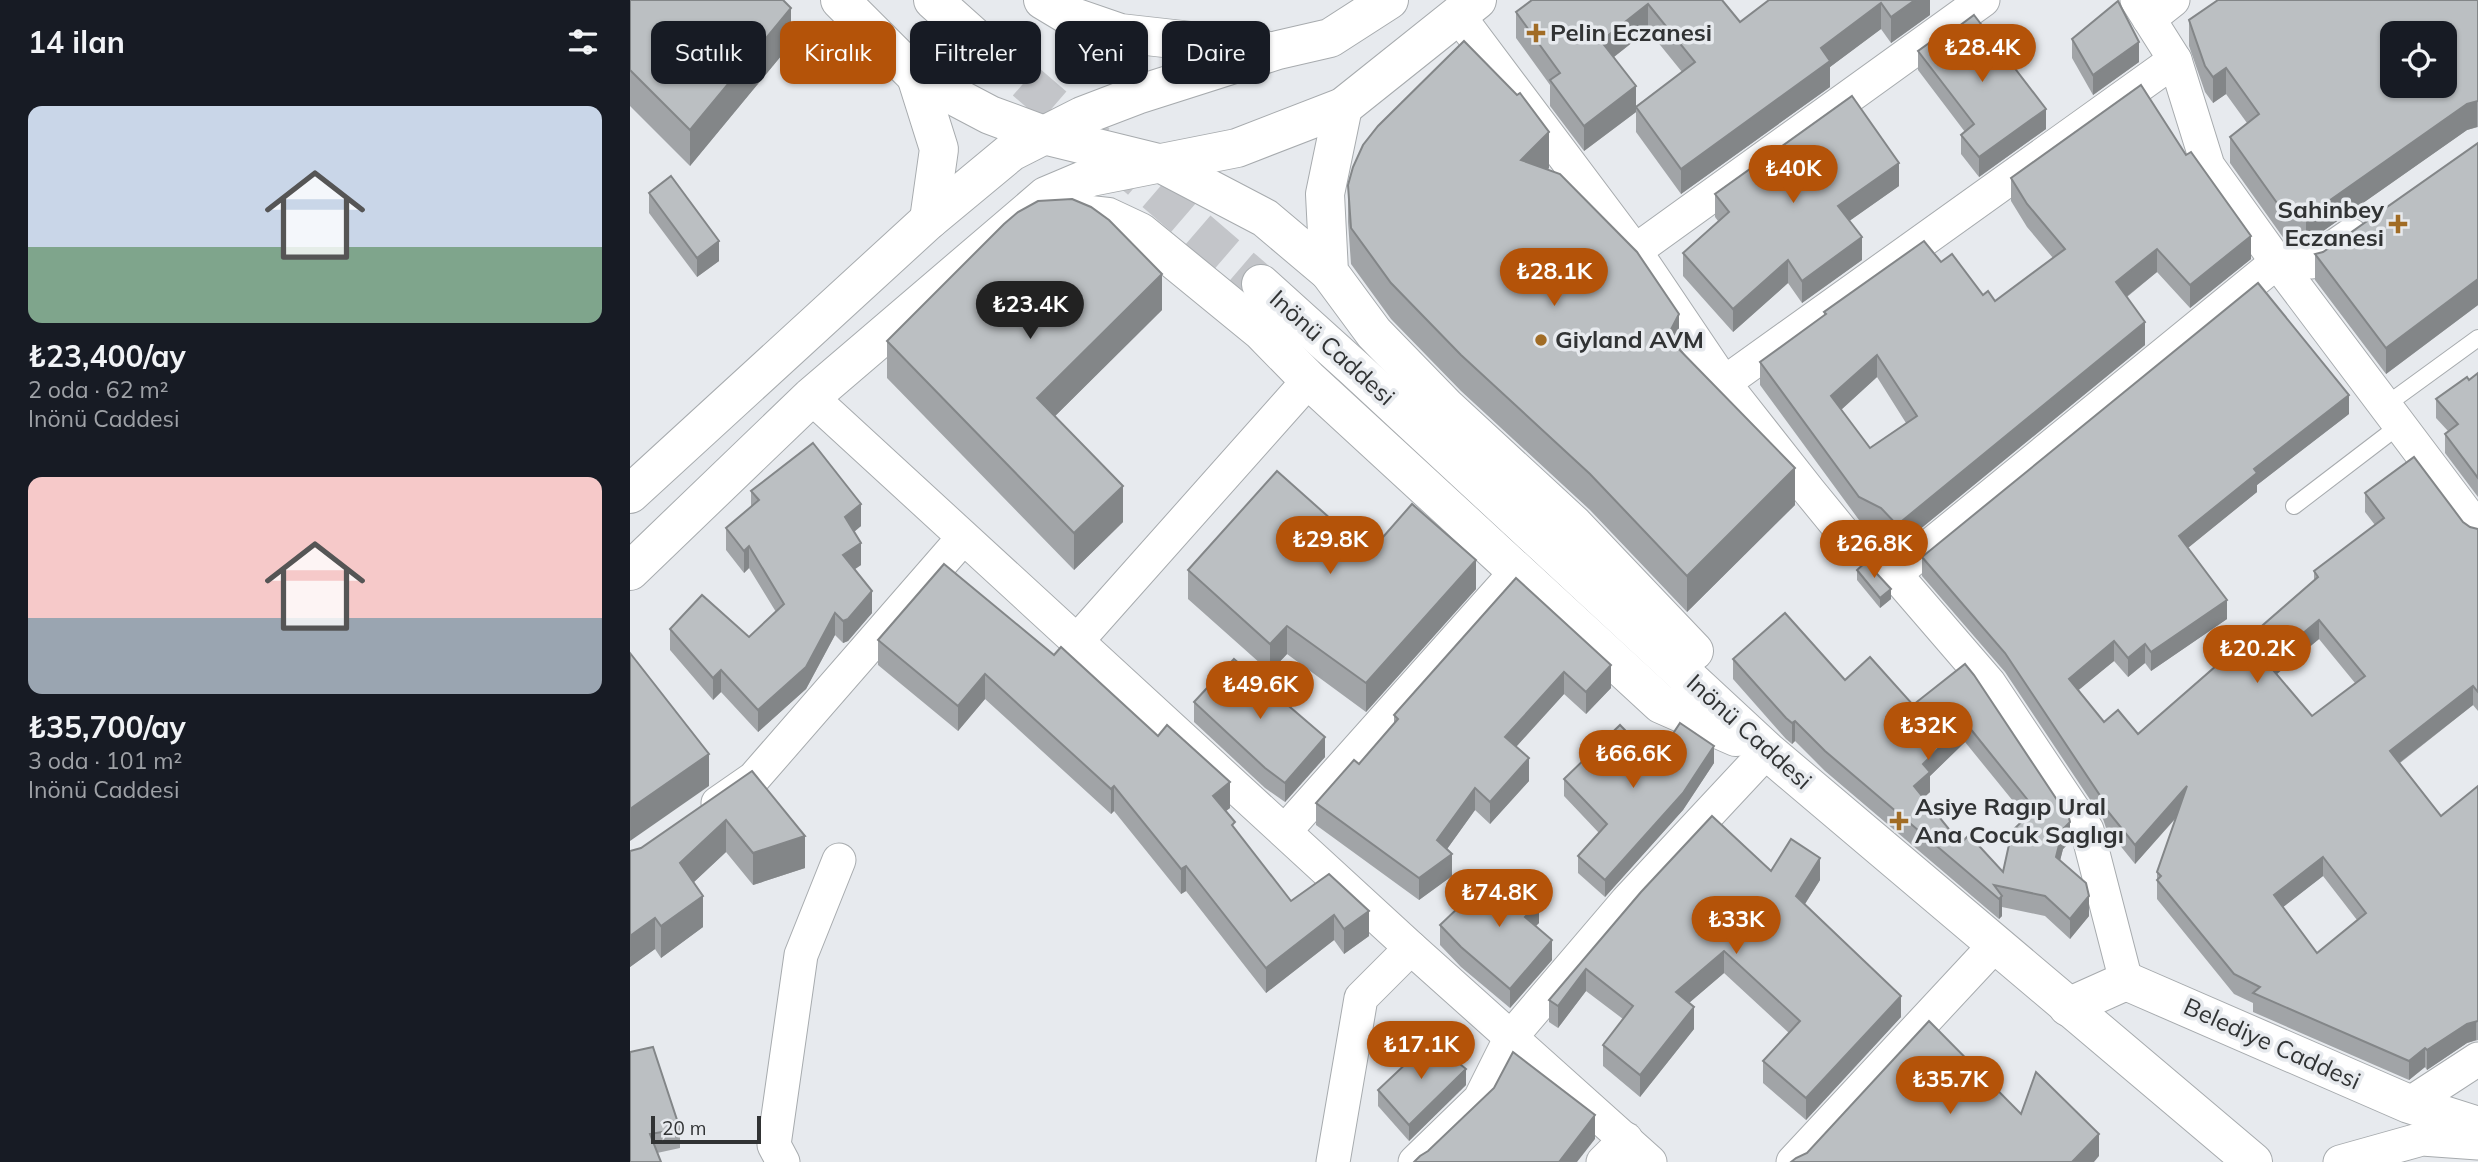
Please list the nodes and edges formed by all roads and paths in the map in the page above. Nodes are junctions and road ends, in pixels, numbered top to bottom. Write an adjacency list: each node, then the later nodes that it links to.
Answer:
1 (840, 0): 11 (main road)
2 (933, 0): 8 (main road)
3 (1043, 0): 9 (main road)
4 (1389, 0): 9 (main road)
5 (1983, 0): 20 (street)
6 (2153, 6): 10 (street)
7 (1468, 8): 14 (main road); 20 (street)
8 (956, 21)
9 (1278, 50): 15 (main road)
10 (2175, 60): 21 (street); 26 (street)
11 (910, 70)
12 (919, 84): 19 (main road)
13 (931, 84): 15 (main road)
14 (1343, 107): 16 (main road); 22 (main road)
15 (1044, 135): 16 (main road); 19 (main road)
16 (1163, 164): 17 (main road); 22 (main road)
17 (1025, 215): 25 (main road); 27 (main road)
18 (2375, 217): 21 (street)
19 (929, 220): 29 (main road)
20 (1635, 251): 26 (street)
21 (2277, 262): 28 (street); 35 (street)
22 (1329, 272): 37 (main road)
23 (1261, 284): 37 (main road, Inönü Caddesi)
24 (2478, 338): 28 (lane)
25 (1309, 380): 34 (main road); 36 (street)
26 (1724, 383): 35 (street)
27 (811, 397): 32 (street); 33 (main road)
28 (2393, 415): 30 (lane); 31 (street)
29 (630, 494)
30 (2294, 506)
31 (2478, 529)
32 (963, 538): 36 (street); 38 (street)
33 (630, 571)
34 (1517, 571): 37 (main road); 39 (street)
35 (1895, 574): 43 (street)
36 (1076, 642): 39 (street)
37 (1767, 751): 41 (main road, Inönü Caddesi); 45 (street)
38 (698, 817)
39 (1285, 831): 42 (street)
40 (839, 860): 51 (street)
41 (1995, 945): 44 (main road, Inönü Caddesi); 55 (street)
42 (1411, 948): 45 (street); 52 (street)
43 (2126, 981): 44 (main road); 47 (main road, Belediye Caddesi)
44 (2068, 1007): 56 (main road, Inönü Caddesi)
45 (1511, 1037): 50 (street); 53 (street)
46 (2478, 1059): 47 (street)
47 (2409, 1104): 48 (main road, Belediye Caddesi)
48 (2478, 1126)
49 (2478, 1143): 57 (street)
50 (1614, 1151): 54 (street)
51 (783, 1162)
52 (1333, 1162)
53 (1415, 1162)
54 (1650, 1162)
55 (1793, 1162)
56 (2253, 1162)
57 (2340, 1162)

